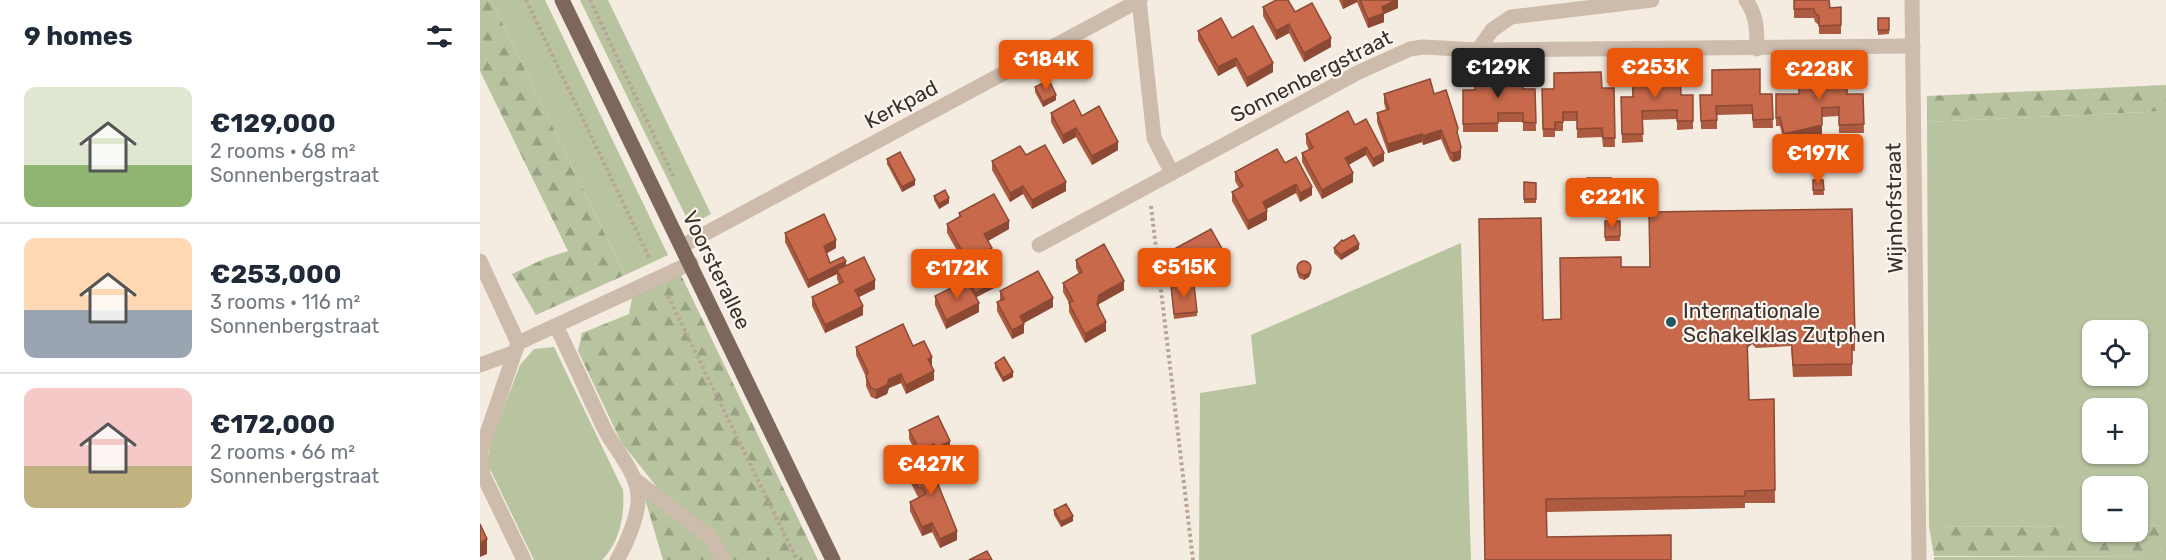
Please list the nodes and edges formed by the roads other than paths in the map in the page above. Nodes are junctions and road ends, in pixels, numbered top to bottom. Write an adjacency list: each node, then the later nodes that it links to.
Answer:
1 (562, 0): 11 (main road, Voorsterallee)
2 (1139, 0): 9 (street); 11 (street, Kerkpad)
3 (1652, 0): 8 (street)
4 (1746, 0): 7 (street)
5 (1912, 0): 6 (street, Wijnhofstraat)
6 (1913, 46): 7 (street, Sonnenbergstraat); 23 (street, Wijnhofstraat)
7 (1757, 49): 8 (street, Sonnenbergstraat)
8 (1478, 50): 9 (street, Sonnenbergstraat)
9 (1172, 173): 10 (street, Sonnenbergstraat)
10 (1039, 245)
11 (682, 246): 13 (main road, Voorsterallee)
12 (480, 261): 15 (street)
13 (691, 263): 14 (street); 22 (main road, Voorsterallee)
14 (556, 326): 15 (street); 18 (street)
15 (516, 348): 16 (street); 17 (street)
16 (480, 365)
17 (484, 428): 19 (street)
18 (634, 479): 20 (street); 21 (street)
19 (524, 560)
20 (617, 560)
21 (724, 560)
22 (833, 560)
23 (1919, 560)

